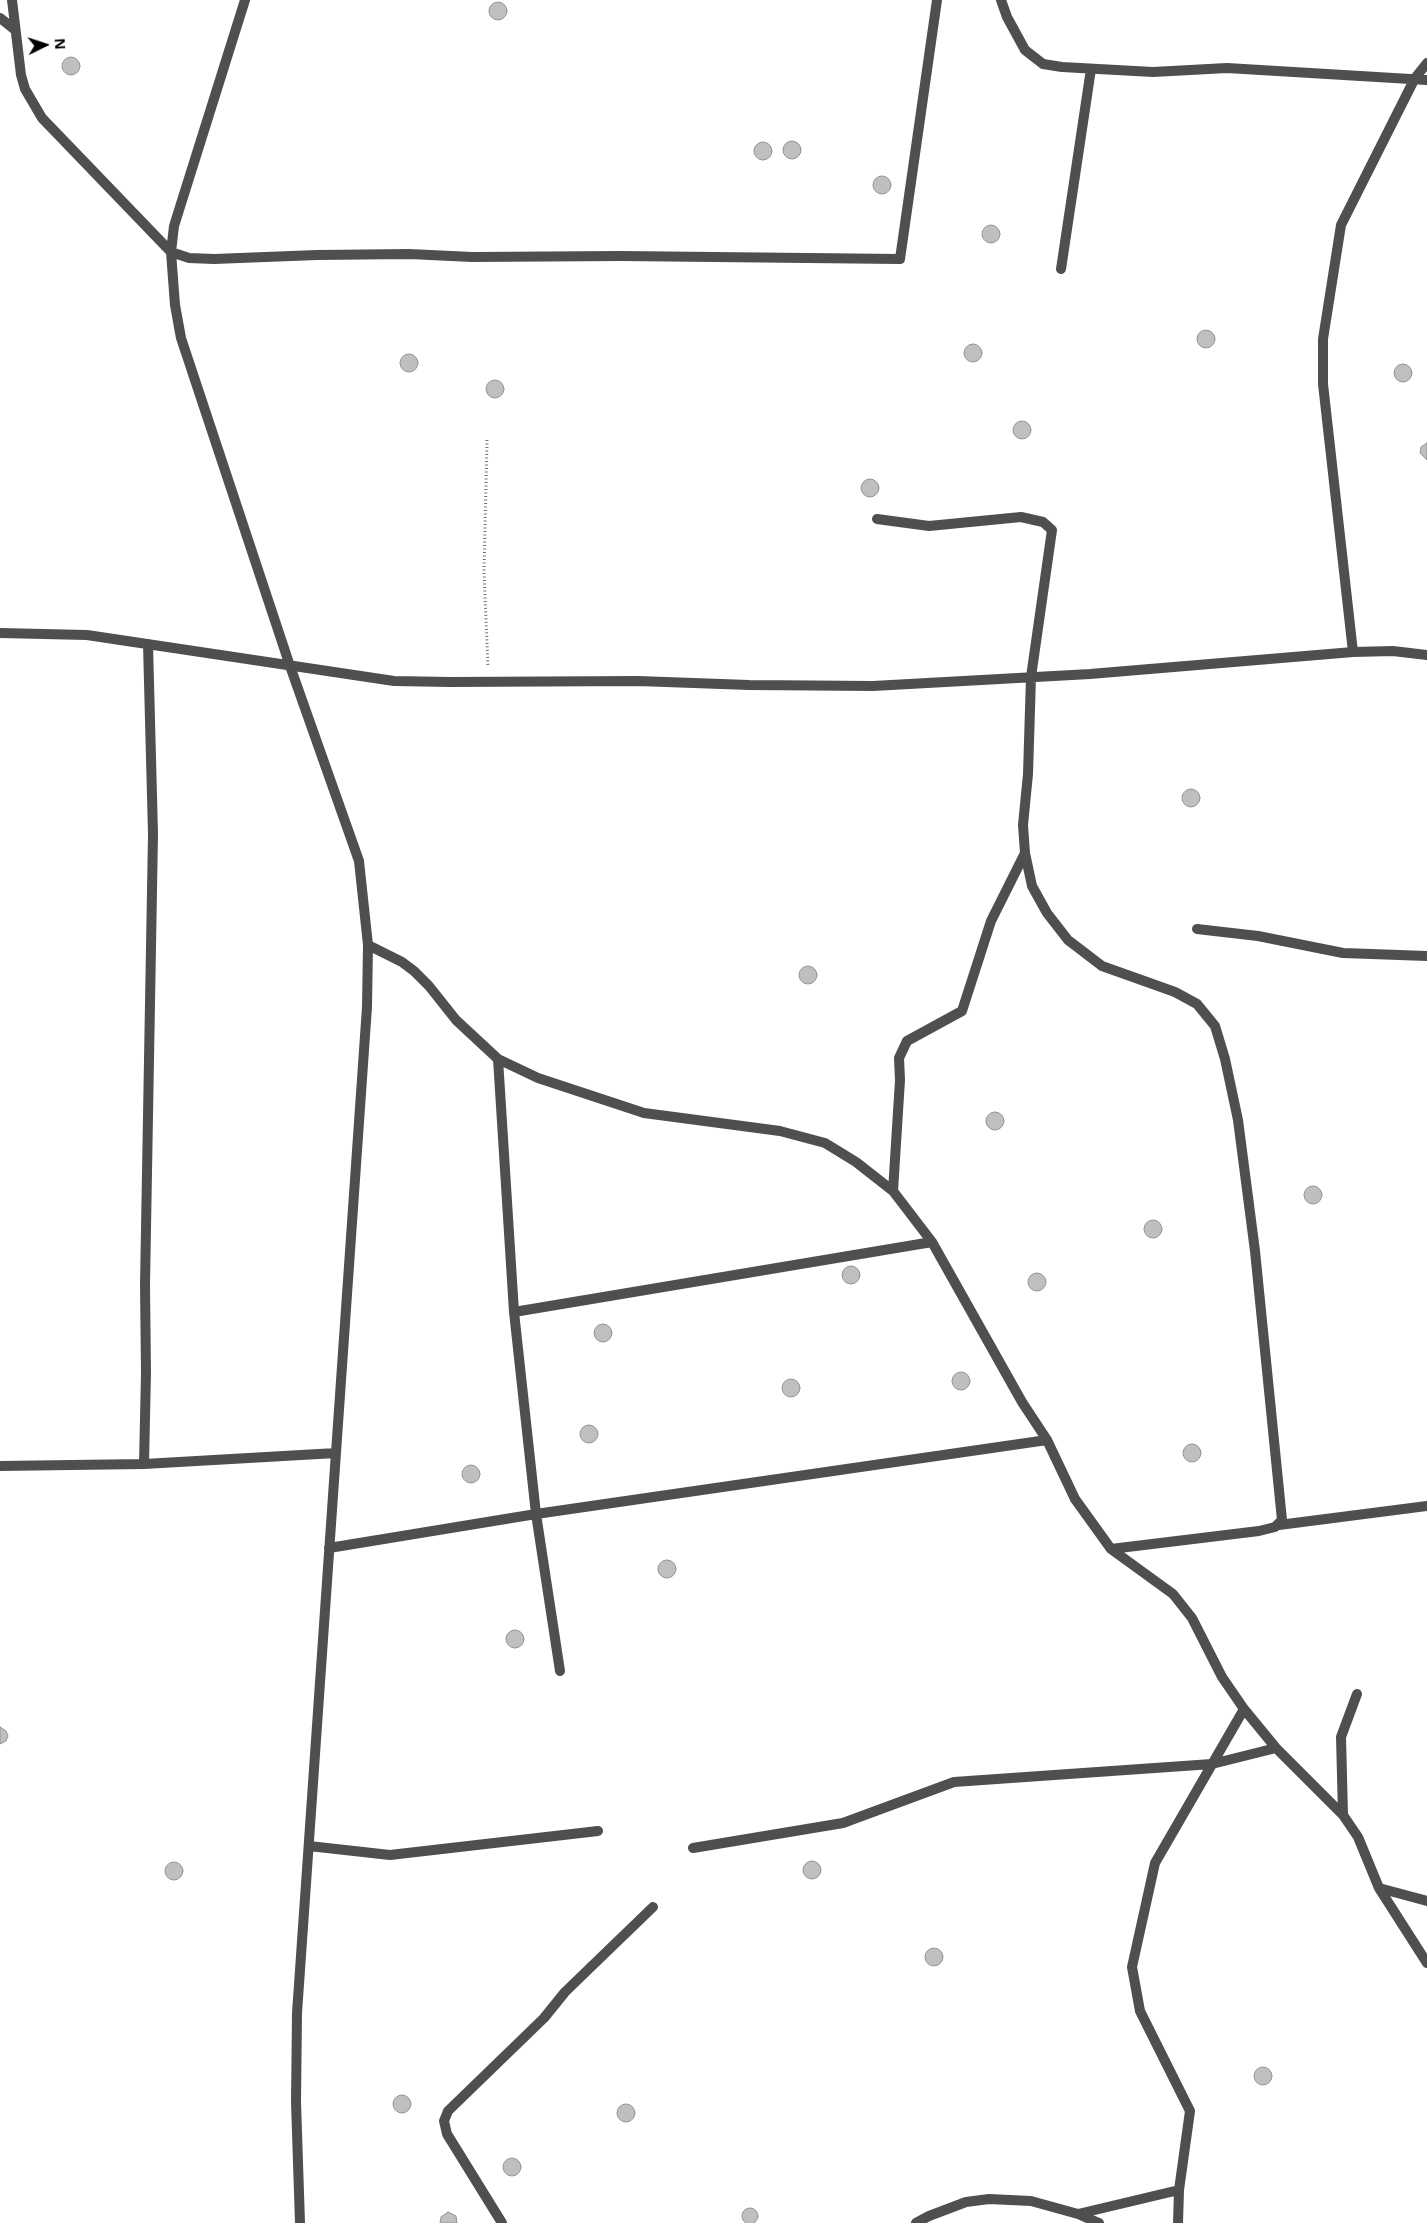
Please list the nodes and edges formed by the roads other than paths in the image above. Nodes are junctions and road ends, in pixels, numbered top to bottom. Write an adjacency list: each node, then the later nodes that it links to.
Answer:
1 (12, 0): 6 (street)
2 (245, 0): 11 (street)
3 (937, 0): 11 (street)
4 (1001, 0): 8 (street)
5 (0, 18): 6 (street)
6 (14, 30): 11 (street)
7 (1427, 63): 9 (street)
8 (1091, 69): 9 (street); 12 (street)
9 (1415, 78): 10 (street); 16 (street)
10 (1427, 80)
11 (171, 252): 18 (street)
12 (1061, 269)
13 (877, 519): 19 (street)
14 (0, 633): 15 (street)
15 (148, 644): 18 (street); 30 (street)
16 (1353, 652): 17 (street); 19 (street)
17 (1427, 656)
18 (290, 666): 19 (street); 22 (street)
19 (1031, 678): 20 (street)
20 (1025, 853): 25 (street); 34 (street)
21 (1196, 929): 23 (street)
22 (368, 946): 24 (street); 29 (street)
23 (1427, 956)
24 (498, 1060): 25 (street); 27 (street)
25 (893, 1192): 26 (street)
26 (932, 1242): 27 (street); 28 (street)
27 (514, 1312): 33 (street)
28 (1047, 1440): 33 (street); 36 (street)
29 (336, 1453): 30 (street); 35 (street)
30 (144, 1464): 31 (street)
31 (0, 1466)
32 (1427, 1506): 34 (street)
33 (536, 1514): 35 (street); 37 (street)
34 (1279, 1525): 36 (street)
35 (329, 1548): 44 (street)
36 (1111, 1549): 39 (street)
37 (560, 1671)
38 (1357, 1694): 42 (street)
39 (1244, 1709): 40 (street); 41 (street)
40 (1276, 1748): 41 (street); 42 (street)
41 (1212, 1764): 45 (street); 50 (street)
42 (1343, 1815): 46 (street)
43 (598, 1830): 44 (street)
44 (308, 1846): 52 (street)
45 (693, 1848)
46 (1380, 1888): 47 (street); 49 (street)
47 (1427, 1901)
48 (653, 1907): 53 (street)
49 (1427, 1963)
50 (1179, 2190): 51 (street); 56 (street)
51 (1078, 2214): 54 (street); 55 (street)
52 (300, 2223)
53 (502, 2223)
54 (916, 2223)
55 (1099, 2223)
56 (1178, 2223)

